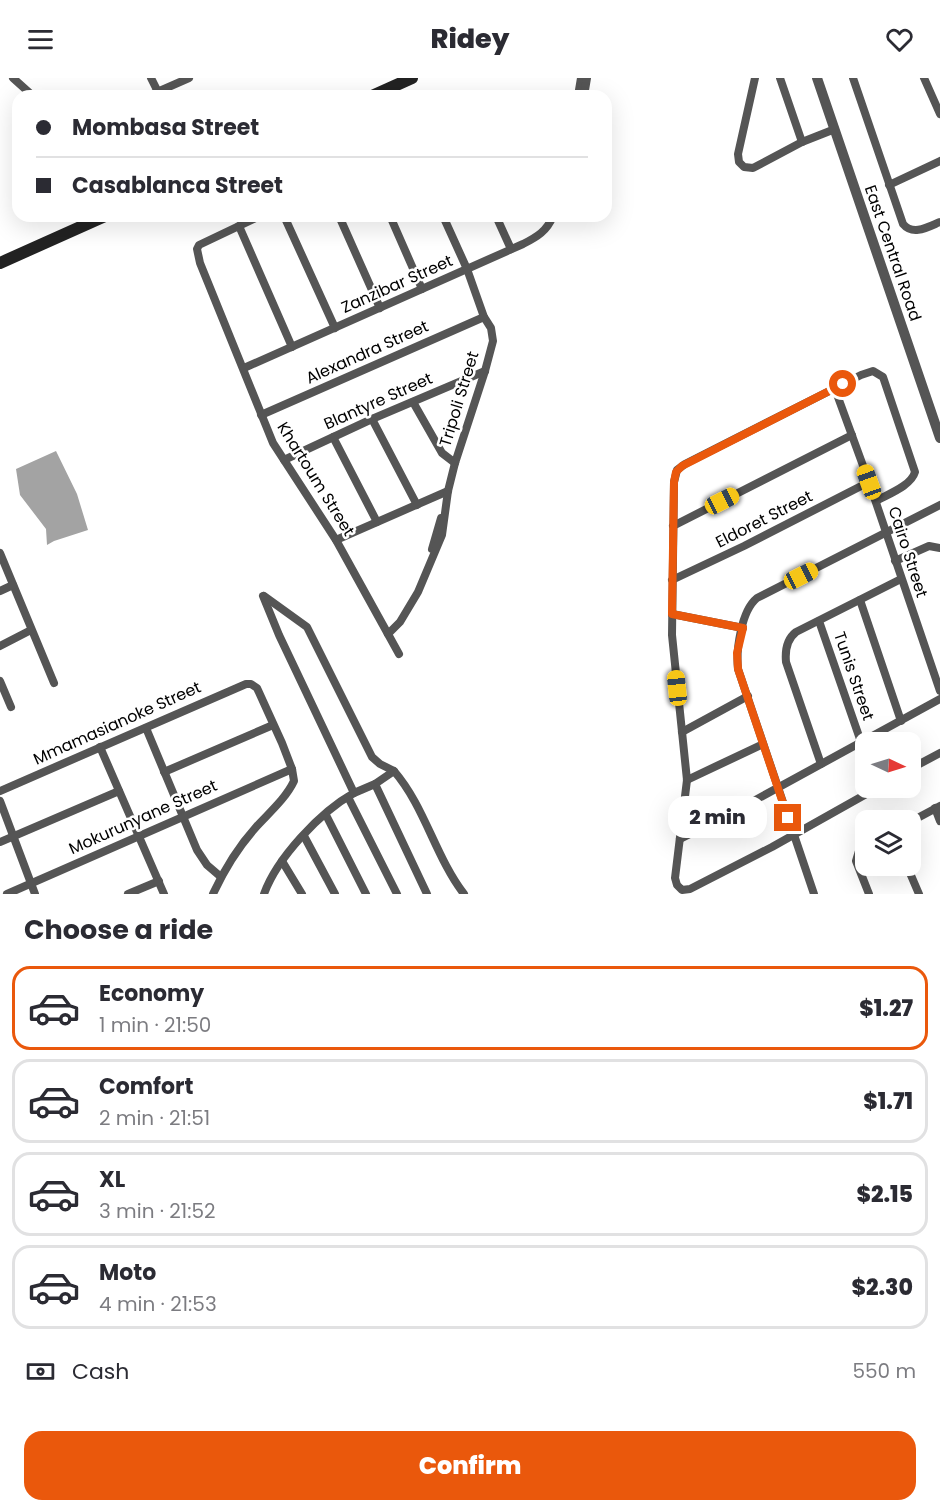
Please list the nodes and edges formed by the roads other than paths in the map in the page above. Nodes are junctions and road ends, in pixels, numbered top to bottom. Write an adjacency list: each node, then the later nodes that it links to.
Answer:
1 (14, 78): 9 (street)
2 (189, 78): 10 (street)
3 (412, 78): 11 (main road)
4 (755, 78): 14 (street)
5 (780, 78): 14 (street)
6 (817, 78): 13 (street, East Central Road)
7 (853, 78): 16 (street)
8 (924, 78): 12 (street)
9 (27, 90)
10 (162, 90)
11 (385, 90)
12 (940, 114)
13 (835, 129): 14 (street); 43 (street, East Central Road)
14 (802, 142)
15 (940, 161): 16 (street)
16 (889, 184): 25 (street)
17 (91, 222): 28 (main road)
18 (247, 222): 26 (street)
19 (287, 222): 33 (street)
20 (342, 222): 31 (street)
21 (393, 222): 30 (street)
22 (446, 222): 29 (street, Tripoli Street)
23 (499, 222): 27 (street)
24 (549, 222): 27 (street, Zanzibar Street)
25 (940, 222)
26 (239, 226): 34 (street); 35 (street, Khartoum Street)
27 (511, 249): 29 (street, Zanzibar Street)
28 (0, 262)
29 (467, 269): 30 (street, Zanzibar Street); 32 (street, Tripoli Street)
30 (422, 289): 31 (street, Zanzibar Street)
31 (380, 308): 33 (street, Zanzibar Street)
32 (484, 316): 36 (street, Tripoli Street); 39 (street, Alexandra Street)
33 (335, 328): 34 (street, Zanzibar Street)
34 (292, 347): 35 (street, Zanzibar Street)
35 (244, 368): 39 (street, Khartoum Street)
36 (485, 371): 38 (street, Blantyre Street); 45 (street, Tripoli Street)
37 (835, 389): 41 (street, Cairo Street); 48 (street); 52 (street)
38 (413, 402): 40 (street, Blantyre Street); 45 (street)
39 (261, 416): 44 (street, Khartoum Street)
40 (372, 419): 42 (street, Blantyre Street); 49 (street)
41 (852, 435): 46 (street, Cairo Street); 52 (street)
42 (333, 437): 44 (street, Blantyre Street); 51 (street)
43 (940, 438)
44 (285, 460): 54 (street, Khartoum Street)
45 (455, 463): 47 (street, Tripoli Street)
46 (869, 482): 48 (street, Cairo Street); 59 (street, Eldoret Street)
47 (448, 491): 49 (street); 67 (street, Tripoli Street)
48 (876, 501): 53 (street, Cairo Street)
49 (417, 505): 51 (street)
50 (940, 505): 53 (street)
51 (377, 522): 54 (street)
52 (673, 526): 59 (street)
53 (885, 533): 57 (street, Cairo Street); 65 (street)
54 (336, 540): 67 (street, Khartoum Street)
55 (940, 548): 57 (street)
56 (0, 553): 60 (street)
57 (895, 561): 58 (street, Cairo Street)
58 (901, 579): 62 (street); 72 (street, Cairo Street)
59 (672, 580): 63 (street)
60 (13, 585): 61 (street); 66 (street)
61 (0, 591)
62 (860, 600): 64 (street); 76 (street)
63 (672, 614): 65 (street); 79 (street)
64 (819, 621): 80 (street, Tunis Street); 87 (street)
65 (743, 628): 73 (street)
66 (31, 630): 68 (street); 71 (street)
67 (388, 634): 69 (street, Khartoum Street)
68 (0, 646)
69 (399, 654)
70 (0, 681): 75 (street)
71 (54, 683)
72 (940, 691)
73 (748, 696): 79 (street); 82 (street)
74 (940, 699): 76 (street)
75 (10, 707)
76 (900, 721): 81 (street)
77 (273, 725): 78 (street, Mmamasianoke Street); 88 (street); 90 (street)
78 (146, 728): 84 (street, Mmamasianoke Street); 90 (street)
79 (682, 732): 91 (street)
80 (858, 732)
81 (880, 732)
82 (763, 744): 91 (street); 93 (street)
83 (855, 745): 87 (street)
84 (100, 747): 94 (street, Mmamasianoke Street); 95 (street)
85 (940, 753): 86 (street)
86 (921, 763)
87 (820, 764): 93 (street)
88 (292, 769): 101 (street, Mokurunyane Street); 113 (street)
89 (394, 771): 92 (street); 96 (street); 128 (street)
90 (164, 772): 101 (street)
91 (687, 780): 108 (street)
92 (375, 784): 96 (street); 127 (street)
93 (778, 788): 104 (street); 108 (street)
94 (0, 791)
95 (119, 791): 105 (street); 106 (street)
96 (351, 795): 100 (street); 126 (street)
97 (859, 798): 104 (street)
98 (0, 801): 106 (street)
99 (938, 807): 102 (street); 103 (street)
100 (326, 814): 107 (street); 125 (street)
101 (183, 816): 105 (street, Mokurunyane Street); 113 (street)
102 (921, 816)
103 (940, 821)
104 (793, 834): 116 (street); 129 (street)
105 (140, 835): 114 (street); 115 (street, Mokurunyane Street)
106 (14, 836): 109 (street); 115 (street)
107 (303, 836): 110 (street); 124 (street)
108 (680, 839): 116 (street)
109 (0, 842)
110 (282, 861): 117 (street); 123 (street)
111 (862, 876): 130 (street)
112 (912, 876): 131 (street)
113 (221, 877): 122 (street)
114 (159, 881): 120 (street); 121 (street)
115 (31, 884): 118 (street, Mokurunyane Street); 119 (street)
116 (685, 892)
117 (265, 893)
118 (7, 894)
119 (35, 894)
120 (128, 894)
121 (164, 894)
122 (213, 894)
123 (302, 894)
124 (335, 894)
125 (366, 894)
126 (397, 894)
127 (427, 894)
128 (464, 894)
129 (814, 894)
130 (869, 894)
131 (919, 894)

